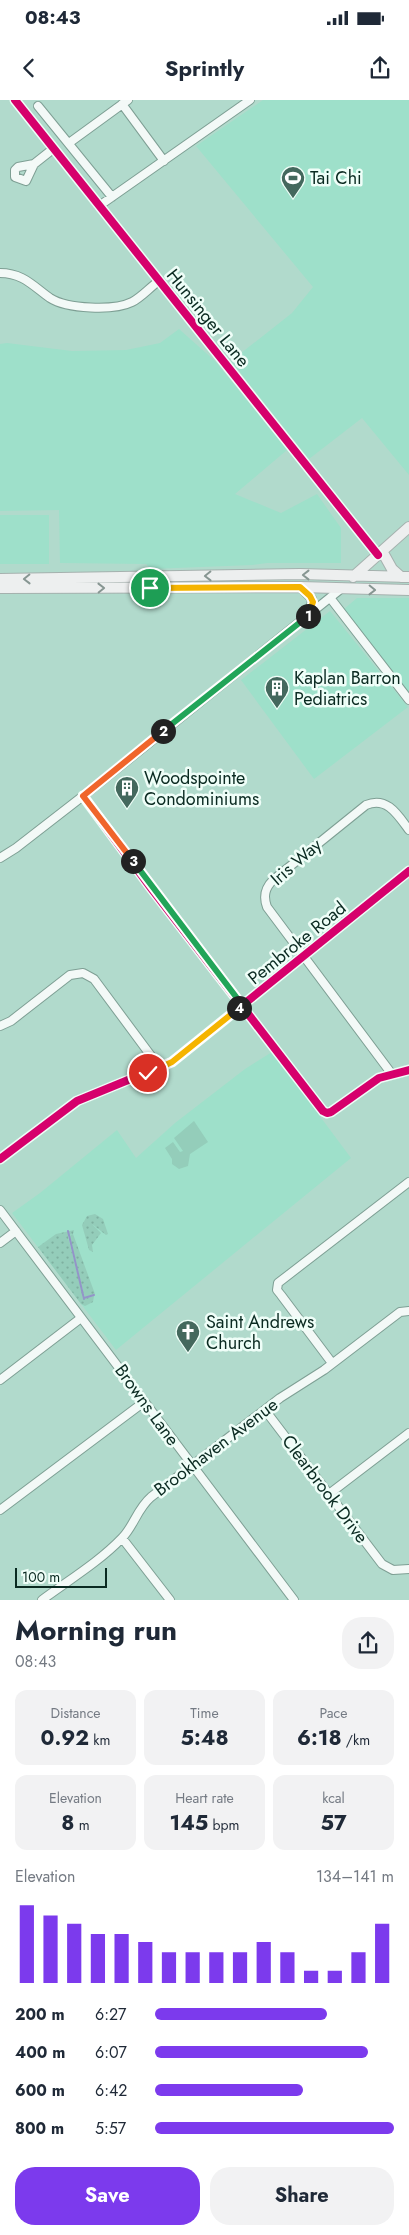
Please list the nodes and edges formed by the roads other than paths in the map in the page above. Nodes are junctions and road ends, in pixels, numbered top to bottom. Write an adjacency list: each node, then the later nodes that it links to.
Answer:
1 (15, 100): 6 (street, Hunsinger Lane)
2 (250, 100): 7 (street)
3 (125, 102): 5 (street); 7 (street)
4 (38, 106): 5 (street)
5 (68, 143): 9 (street)
6 (53, 149): 8 (street); 10 (street, Hunsinger Lane)
7 (164, 161): 9 (street)
8 (34, 164)
9 (112, 197): 10 (street)
10 (99, 206): 12 (street, Hunsinger Lane)
11 (0, 273): 12 (street)
12 (159, 281): 14 (street, Hunsinger Lane)
13 (409, 527): 14 (main road)
14 (380, 553): 15 (main road); 16 (main road)
15 (354, 576): 16 (main road); 17 (main road, one-way to 17); 20 (main road)
16 (405, 577)
17 (0, 579)
18 (300, 587): 19 (main road, one-way to 18); 20 (main road); 23 (street)
19 (0, 588)
20 (342, 588): 21 (main road, one-way to 21); 22 (street)
21 (409, 590)
22 (331, 599): 23 (street); 24 (street)
23 (310, 614): 25 (street)
24 (409, 700)
25 (83, 796): 27 (street); 30 (street)
26 (409, 830): 29 (street, Iris Way)
27 (0, 858)
28 (409, 871): 29 (street, Pembroke Road)
29 (304, 956): 30 (street, Pembroke Road); 34 (street, Iris Way)
30 (243, 1006): 32 (street, Pembroke Road); 34 (street)
31 (0, 1026): 32 (street)
32 (160, 1068): 35 (street, Pembroke Road)
33 (409, 1070): 34 (street)
34 (391, 1074)
35 (0, 1159)
36 (409, 1182): 42 (street)
37 (0, 1210): 38 (street, Browns Lane)
38 (16, 1231): 39 (street); 41 (street, Browns Lane)
39 (0, 1243)
40 (407, 1310): 42 (street, Brookhaven Avenue)
41 (81, 1318): 43 (street); 44 (street, Browns Lane)
42 (332, 1363): 45 (street, Brookhaven Avenue)
43 (0, 1380)
44 (144, 1402): 47 (street, Browns Lane); 49 (street)
45 (265, 1410): 47 (street, Brookhaven Avenue); 48 (street, Clearbrook Drive)
46 (409, 1433): 48 (street)
47 (191, 1466): 50 (street, Brookhaven Avenue); 54 (street, Browns Lane)
48 (329, 1494): 51 (street, Clearbrook Drive)
49 (0, 1510)
50 (122, 1538): 52 (street, Brookhaven Avenue); 53 (street)
51 (409, 1569)
52 (46, 1599)
53 (170, 1600)
54 (294, 1600)

